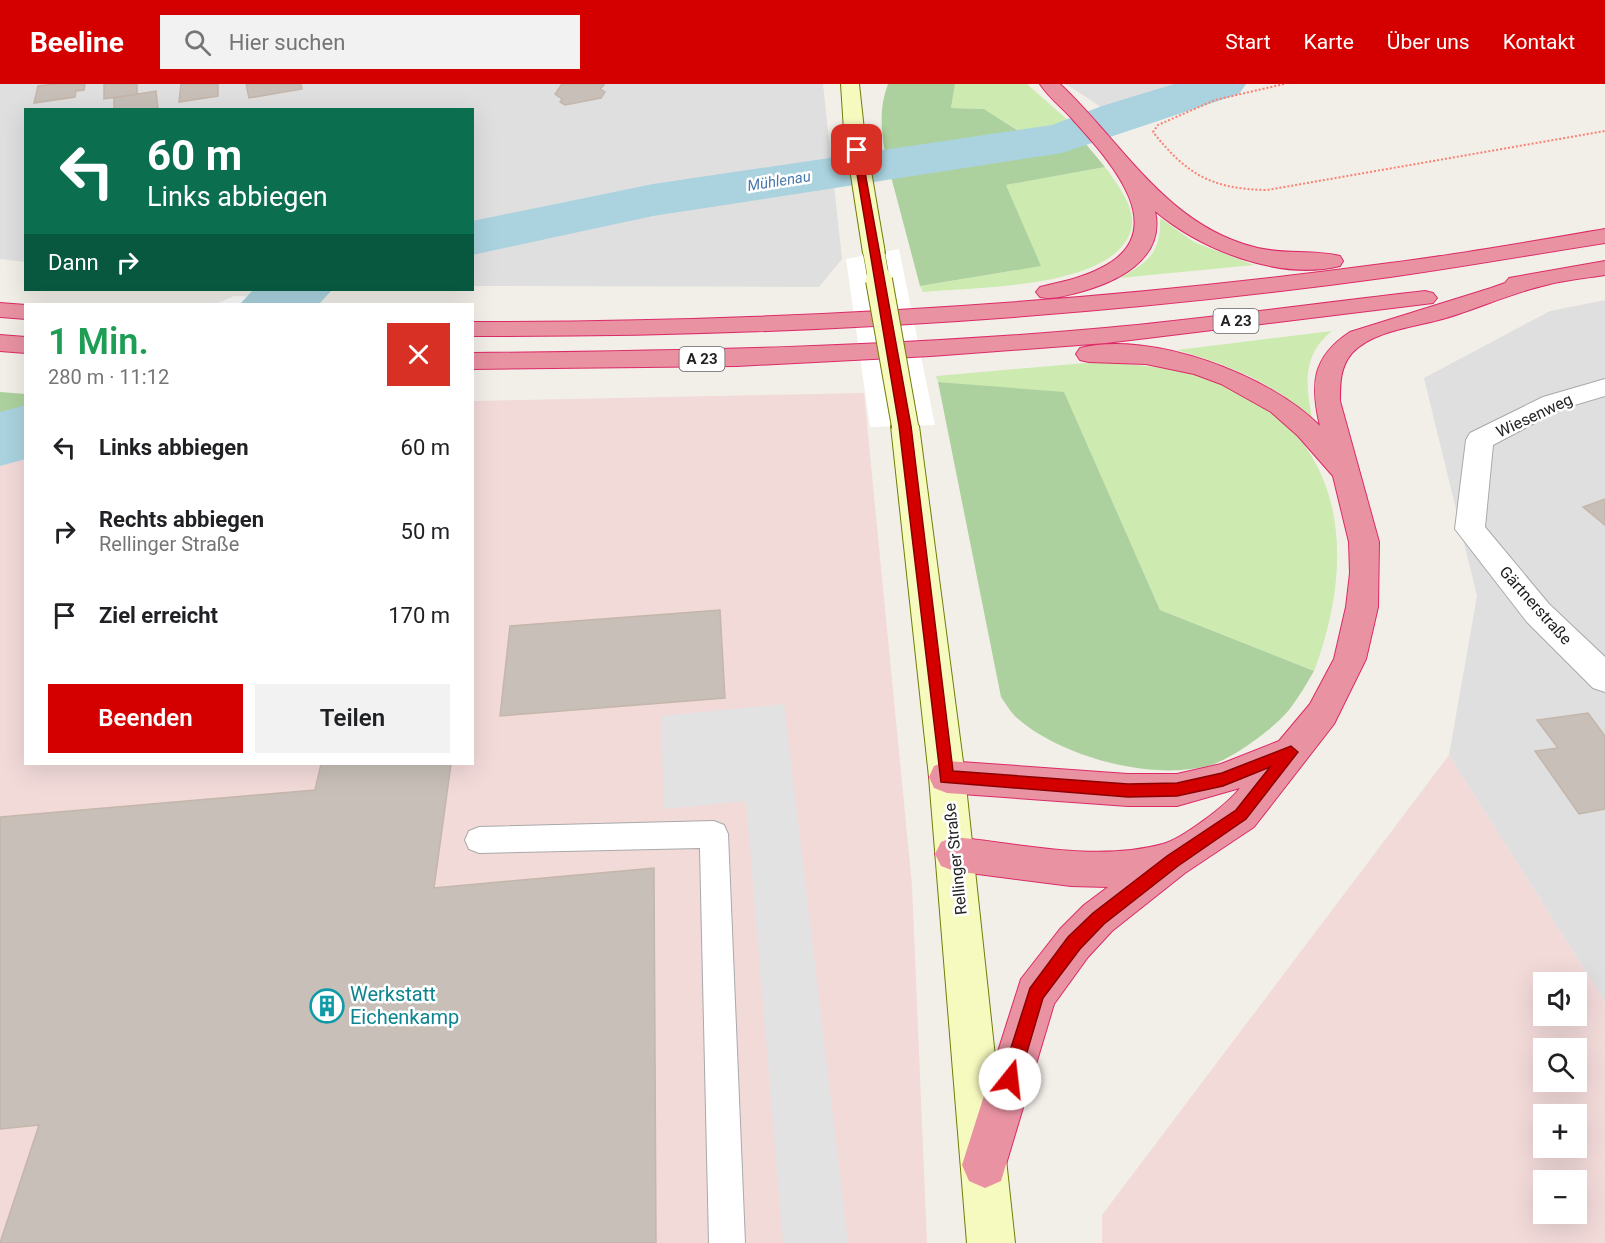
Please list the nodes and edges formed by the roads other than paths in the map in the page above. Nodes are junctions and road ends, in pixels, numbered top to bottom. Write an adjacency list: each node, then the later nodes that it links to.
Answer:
1 (850, 84): 21 (street, Rellinger Straße, bridge)
2 (1049, 84): 3 (highway)
3 (1132, 177): 5 (highway); 10 (highway)
4 (1605, 236): 5 (highway, A 23)
5 (1460, 260): 10 (highway, A 23)
6 (1605, 268): 7 (highway, A 23)
7 (1538, 280): 14 (highway, A 23); 17 (highway)
8 (0, 310): 9 (highway)
9 (24, 312)
10 (882, 318): 11 (highway, A 23)
11 (474, 329)
12 (0, 343): 13 (highway)
13 (24, 345)
14 (931, 348): 15 (highway, A 23); 17 (highway)
15 (474, 361)
16 (1605, 387): 18 (street, Wiesenweg)
17 (1349, 478): 20 (highway)
18 (1470, 529): 19 (street, Gärtnerstraße)
19 (1605, 678)
20 (1291, 752): 21 (highway); 24 (highway)
21 (947, 777): 23 (street, Rellinger Straße)
22 (479, 840): 26 (lane)
23 (954, 854): 24 (highway); 25 (street, Rellinger Straße)
24 (1172, 861): 25 (highway)
25 (985, 1165): 27 (street, Rellinger Straße)
26 (727, 1243)
27 (991, 1243)

